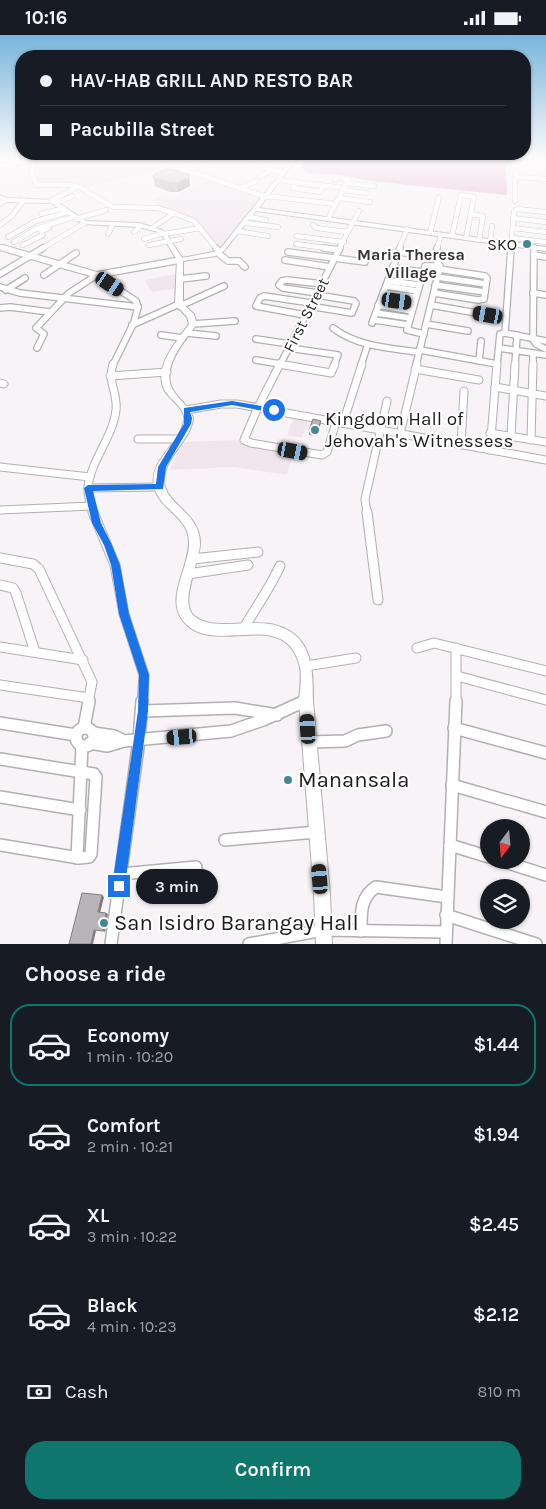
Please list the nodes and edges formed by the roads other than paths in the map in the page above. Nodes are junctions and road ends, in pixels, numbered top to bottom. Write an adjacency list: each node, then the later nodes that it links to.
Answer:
1 (24, 200): 30 (street)
2 (30, 200): 12 (main road)
3 (59, 200): 12 (street)
4 (101, 200): 19 (street)
5 (263, 200): 14 (main road)
6 (300, 200): 13 (street)
7 (338, 200): 13 (street)
8 (362, 200): 26 (street, First Street)
9 (438, 200): 43 (street)
10 (460, 200): 15 (street)
11 (473, 200): 17 (street)
12 (54, 202): 21 (main road)
13 (336, 204): 24 (street)
14 (256, 209): 24 (main road); 25 (main road)
15 (458, 209): 17 (street); 49 (street)
16 (106, 210): 21 (street)
17 (471, 212): 51 (street); 54 (street)
18 (546, 212): 22 (street)
19 (174, 213): 35 (street); 36 (street)
20 (41, 214): 21 (street)
21 (72, 215): 28 (main road); 50 (street); 58 (street); 62 (street)
22 (513, 218): 27 (street); 37 (street)
23 (266, 219): 25 (street)
24 (328, 219): 26 (main road)
25 (247, 220): 34 (street); 39 (main road)
26 (355, 222): 38 (main road); 41 (street, First Street)
27 (546, 222)
28 (85, 223): 29 (main road); 74 (street)
29 (113, 224): 31 (main road); 44 (street)
30 (0, 225)
31 (141, 225): 35 (main road); 40 (street)
32 (313, 225): 41 (street)
33 (492, 226): 56 (street)
34 (278, 227)
35 (152, 228): 45 (main road)
36 (201, 228): 45 (street); 69 (street)
37 (513, 228): 42 (street); 57 (street)
38 (407, 229): 43 (main road); 68 (street)
39 (238, 231): 47 (street); 69 (main road)
40 (134, 232)
41 (348, 232): 59 (street, First Street)
42 (546, 232)
43 (430, 233): 46 (main road)
44 (108, 234)
45 (163, 234): 52 (street); 55 (main road)
46 (442, 235): 49 (main road); 83 (street)
47 (268, 236)
48 (296, 236): 59 (street)
49 (452, 236): 51 (main road)
50 (8, 237)
51 (466, 238): 54 (main road)
52 (144, 239)
53 (181, 239): 55 (street)
54 (479, 240): 56 (main road)
55 (168, 241): 63 (street); 77 (main road)
56 (490, 241): 57 (main road)
57 (511, 241): 60 (street); 65 (main road); 127 (street)
58 (14, 242)
59 (344, 242): 67 (street, First Street)
60 (546, 242)
61 (296, 244): 67 (street)
62 (23, 245)
63 (149, 245)
64 (0, 247): 74 (street)
65 (534, 247): 66 (main road); 73 (street)
66 (546, 249)
67 (339, 250): 76 (street, First Street)
68 (398, 251): 72 (street); 84 (street)
69 (218, 252): 77 (main road); 81 (street)
70 (288, 252): 76 (street)
71 (76, 253): 80 (street)
72 (415, 254)
73 (534, 255): 75 (street); 103 (street)
74 (30, 256): 80 (street); 85 (street)
75 (546, 257)
76 (334, 258): 79 (street); 82 (street, First Street)
77 (180, 260): 87 (street); 91 (main road)
78 (285, 260): 82 (street)
79 (364, 262)
80 (58, 264): 86 (street); 87 (street)
81 (244, 267)
82 (330, 267): 93 (street, First Street)
83 (439, 268): 89 (street); 94 (street); 98 (street)
84 (391, 271): 92 (street); 98 (street)
85 (0, 274)
86 (44, 275)
87 (97, 275): 107 (street); 112 (street)
88 (206, 276): 91 (street)
89 (437, 277): 94 (street); 95 (street)
90 (25, 278): 99 (street)
91 (180, 279): 108 (main road)
92 (387, 283): 98 (street); 106 (street)
93 (322, 284): 104 (street, First Street); 104 (street)
94 (486, 284): 101 (street)
95 (435, 285): 101 (street); 102 (street)
96 (224, 286): 108 (street)
97 (0, 287): 99 (street)
98 (418, 288): 106 (street); 114 (street)
99 (8, 289): 100 (street); 107 (street)
100 (0, 291)
101 (485, 292): 102 (street)
102 (434, 293): 111 (street)
103 (533, 293): 105 (street); 133 (street)
104 (317, 294): 109 (street, First Street); 109 (street)
105 (546, 295)
106 (382, 296): 110 (street)
107 (65, 297): 112 (street); 115 (street)
108 (180, 305): 122 (street); 126 (main road)
109 (310, 305): 117 (street, First Street); 117 (street)
110 (378, 305): 114 (street); 116 (street)
111 (431, 305): 118 (street); 121 (street)
112 (138, 307): 122 (street)
113 (0, 308): 115 (street)
114 (412, 311): 119 (street)
115 (50, 312): 139 (street)
116 (376, 313): 119 (street); 123 (street)
117 (305, 315): 137 (street, First Street)
118 (488, 315)
119 (410, 318): 123 (street)
120 (235, 321): 126 (street)
121 (426, 324): 125 (street); 128 (street)
122 (132, 325): 151 (street)
123 (408, 325): 128 (street)
124 (333, 328): 136 (street)
125 (468, 331)
126 (188, 332): 129 (street); 131 (street); 150 (main road)
127 (505, 333): 130 (street); 138 (street)
128 (424, 334): 141 (street)
129 (161, 335)
130 (518, 335): 133 (street); 142 (street)
131 (216, 336)
132 (256, 339): 137 (street)
133 (533, 339): 135 (street); 140 (street)
134 (481, 341): 146 (street)
135 (546, 341)
136 (368, 344): 141 (street); 161 (street)
137 (289, 346): 147 (street, First Street); 147 (street)
138 (499, 348): 142 (street); 148 (street)
139 (37, 349)
140 (546, 349)
141 (420, 351): 146 (street); 149 (street)
142 (516, 351): 143 (street); 155 (street)
143 (533, 353): 144 (street); 156 (street)
144 (546, 355)
145 (256, 360): 147 (street)
146 (479, 361): 148 (street)
147 (282, 363): 159 (street, First Street)
148 (497, 364): 153 (street)
149 (415, 369): 152 (street); 164 (street)
150 (167, 372): 151 (street); 160 (main road)
151 (110, 376): 174 (street)
152 (479, 380)
153 (495, 387): 155 (street); 163 (street)
154 (464, 391): 170 (street)
155 (515, 391): 156 (street); 165 (street)
156 (532, 393): 157 (street); 168 (street)
157 (546, 396)
158 (387, 401): 162 (street)
159 (258, 407): 160 (street); 161 (street); 161 (street, First Street)
160 (186, 410): 167 (main road)
161 (340, 423): 162 (street)
162 (378, 430): 164 (street); 186 (street)
163 (490, 433): 165 (street); 171 (street)
164 (400, 434): 170 (street)
165 (511, 436): 168 (street)
166 (138, 439): 167 (street)
167 (179, 439): 175 (main road)
168 (531, 440): 169 (street)
169 (546, 442)
170 (461, 445): 171 (street)
171 (490, 450): 172 (street)
172 (546, 460)
173 (0, 467): 174 (street)
174 (90, 477): 176 (street)
175 (160, 487): 176 (street); 181 (main road)
176 (88, 488): 177 (street)
177 (92, 506): 178 (street); 201 (street)
178 (0, 510)
179 (258, 552): 181 (street)
180 (0, 558): 193 (street)
181 (192, 559): 184 (main road)
182 (248, 565): 184 (street)
183 (280, 566): 187 (street)
184 (188, 573): 187 (main road)
185 (0, 585): 191 (street)
186 (378, 600)
187 (244, 629): 194 (main road)
188 (0, 647): 191 (street)
189 (417, 648): 190 (street)
190 (456, 648): 195 (street); 196 (street)
191 (35, 652): 193 (street)
192 (356, 658): 194 (street)
193 (83, 660): 198 (street)
194 (306, 666): 200 (main road)
195 (546, 671)
196 (457, 677): 199 (street); 204 (street)
197 (0, 685): 198 (street)
198 (89, 699): 205 (street)
199 (546, 699)
200 (306, 701): 202 (street); 209 (main road)
201 (143, 711): 202 (street); 207 (street)
202 (277, 715): 207 (street)
203 (0, 723): 205 (street)
204 (454, 729): 210 (street); 213 (street)
205 (80, 731): 208 (street); 208 (street)
206 (386, 731): 209 (street)
207 (139, 740): 208 (street); 225 (street)
208 (89, 741): 212 (street)
209 (309, 742): 217 (main road)
210 (546, 753)
211 (0, 759): 212 (street)
212 (82, 772): 215 (street); 222 (street)
213 (452, 785): 216 (street); 220 (street)
214 (0, 797): 215 (street)
215 (80, 810): 222 (street)
216 (546, 812)
217 (317, 832): 218 (street); 229 (main road)
218 (225, 840)
219 (0, 845): 222 (street)
220 (450, 845): 221 (street); 227 (street)
221 (480, 854)
222 (77, 858)
223 (196, 867): 225 (street)
224 (527, 869): 226 (street)
225 (121, 874): 232 (street)
226 (546, 875)
227 (447, 897): 228 (street); 230 (street)
228 (446, 915): 231 (street); 235 (street)
229 (323, 930): 230 (street); 233 (street); 234 (main road)
230 (360, 931): 231 (street)
231 (446, 938)
232 (111, 944)
233 (249, 944)
234 (324, 944)
235 (536, 944)

